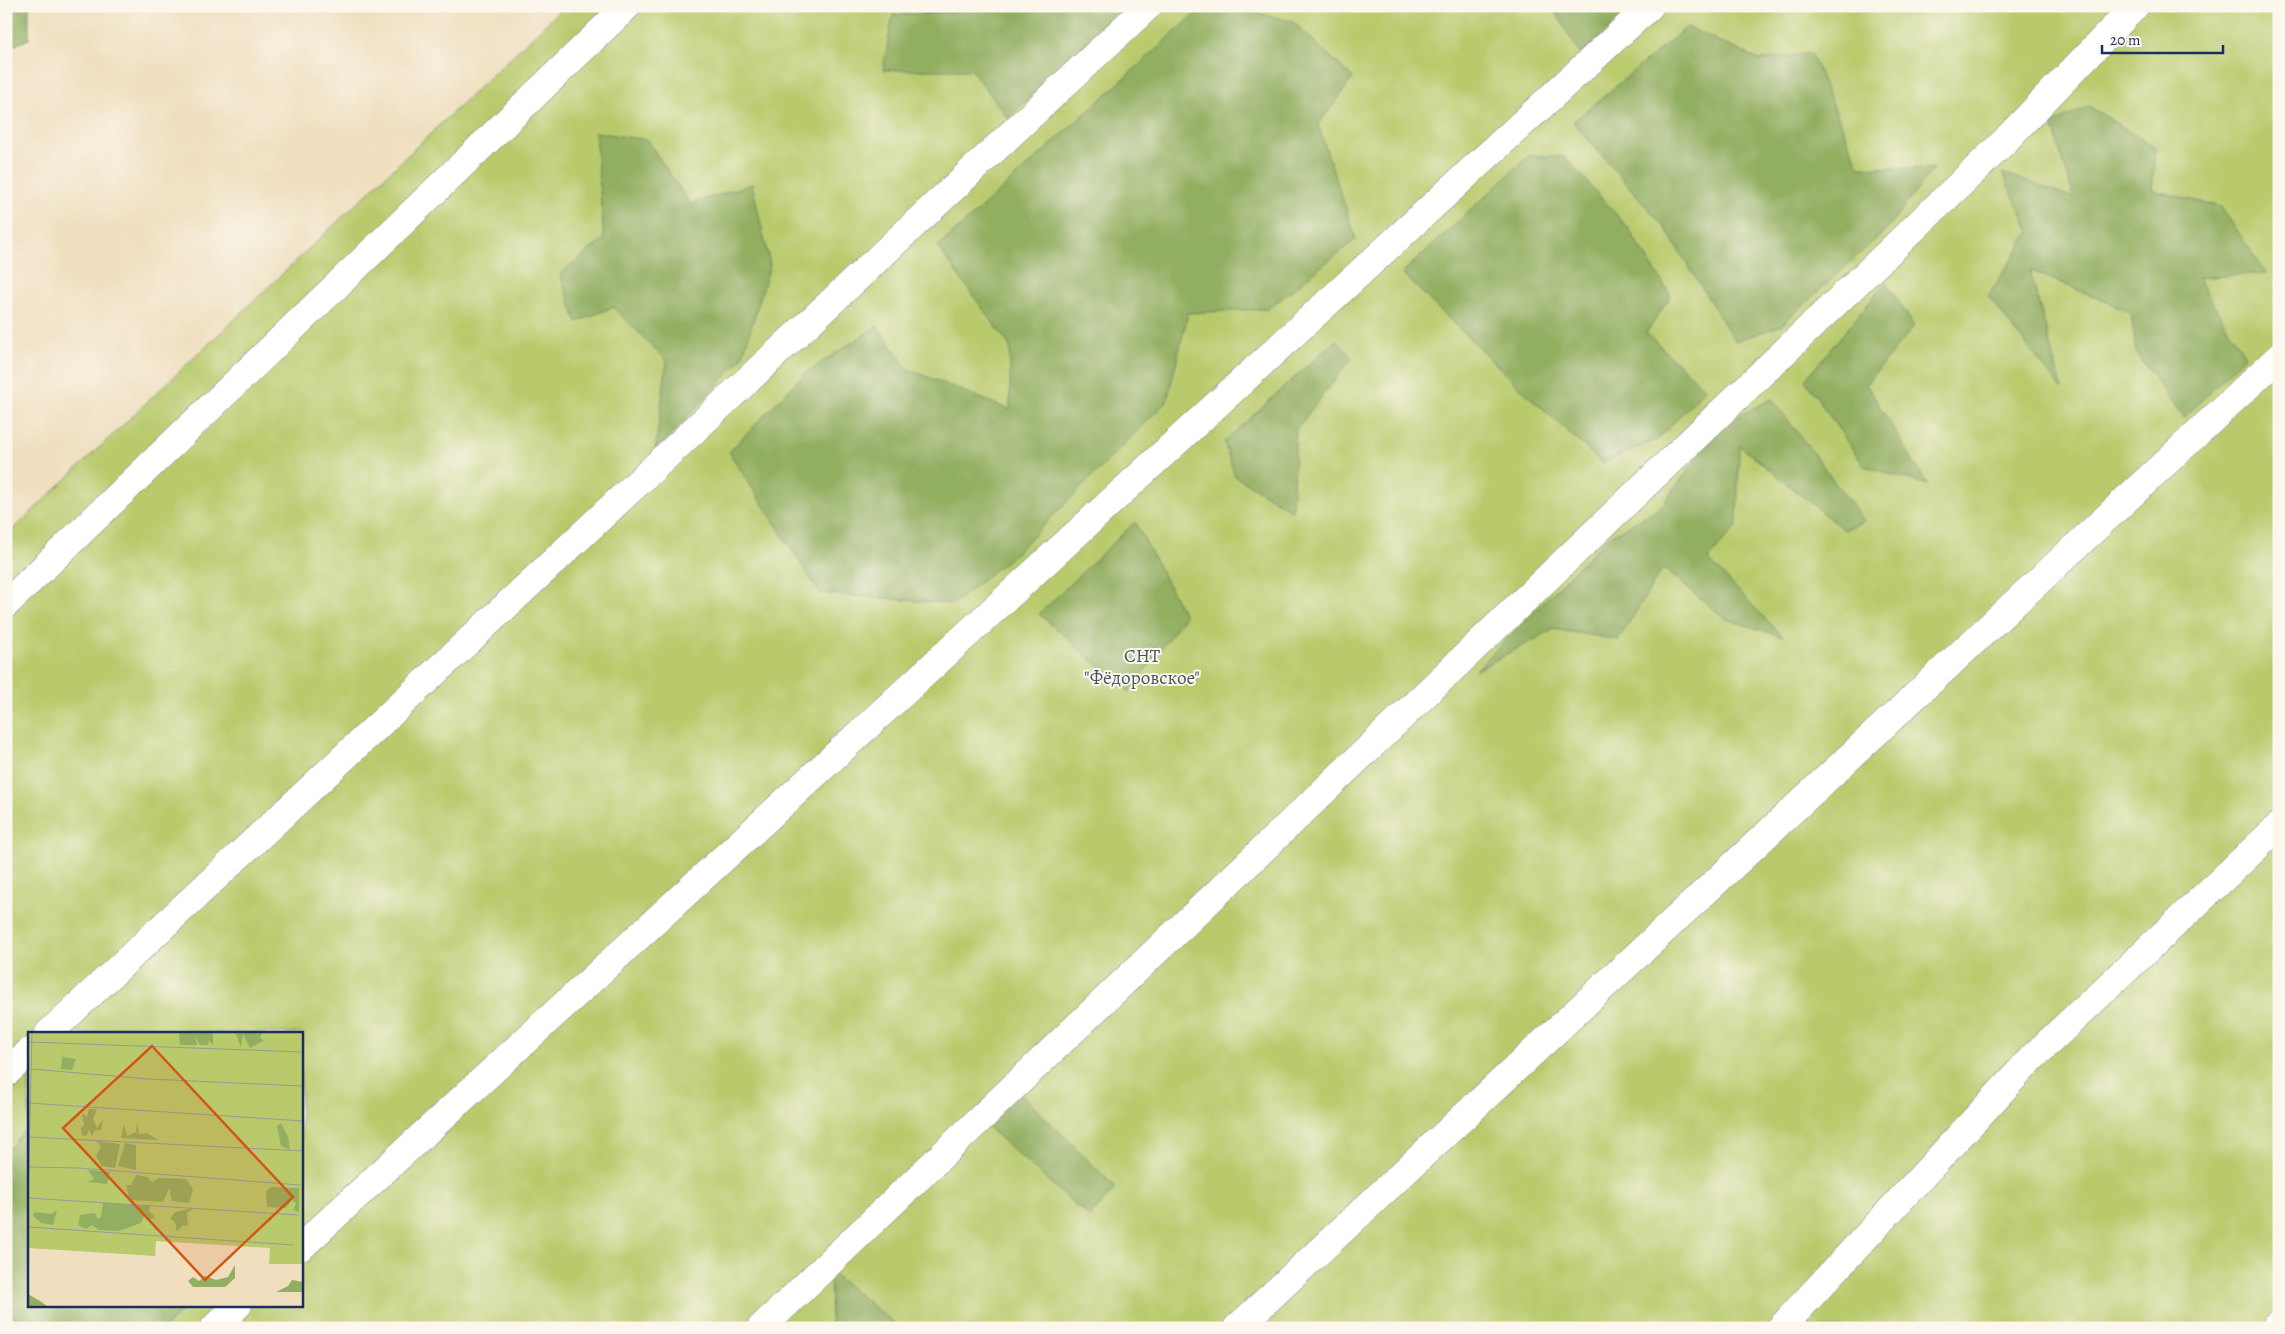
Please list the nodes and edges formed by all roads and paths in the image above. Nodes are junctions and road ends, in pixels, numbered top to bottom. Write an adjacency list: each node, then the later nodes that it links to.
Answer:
1 (627, 6): 6 (street)
2 (1148, 6): 8 (street)
3 (1650, 6): 11 (street)
4 (2135, 6): 15 (street)
5 (2279, 356): 16 (street)
6 (6, 604)
7 (2279, 826): 17 (street)
8 (50, 1032)
9 (28, 1053): 10 (street)
10 (6, 1073)
11 (302, 1247)
12 (237, 1306): 14 (street)
13 (2279, 1324): 18 (street)
14 (214, 1328)
15 (761, 1328)
16 (1237, 1328)
17 (1781, 1328)
18 (2275, 1328)

